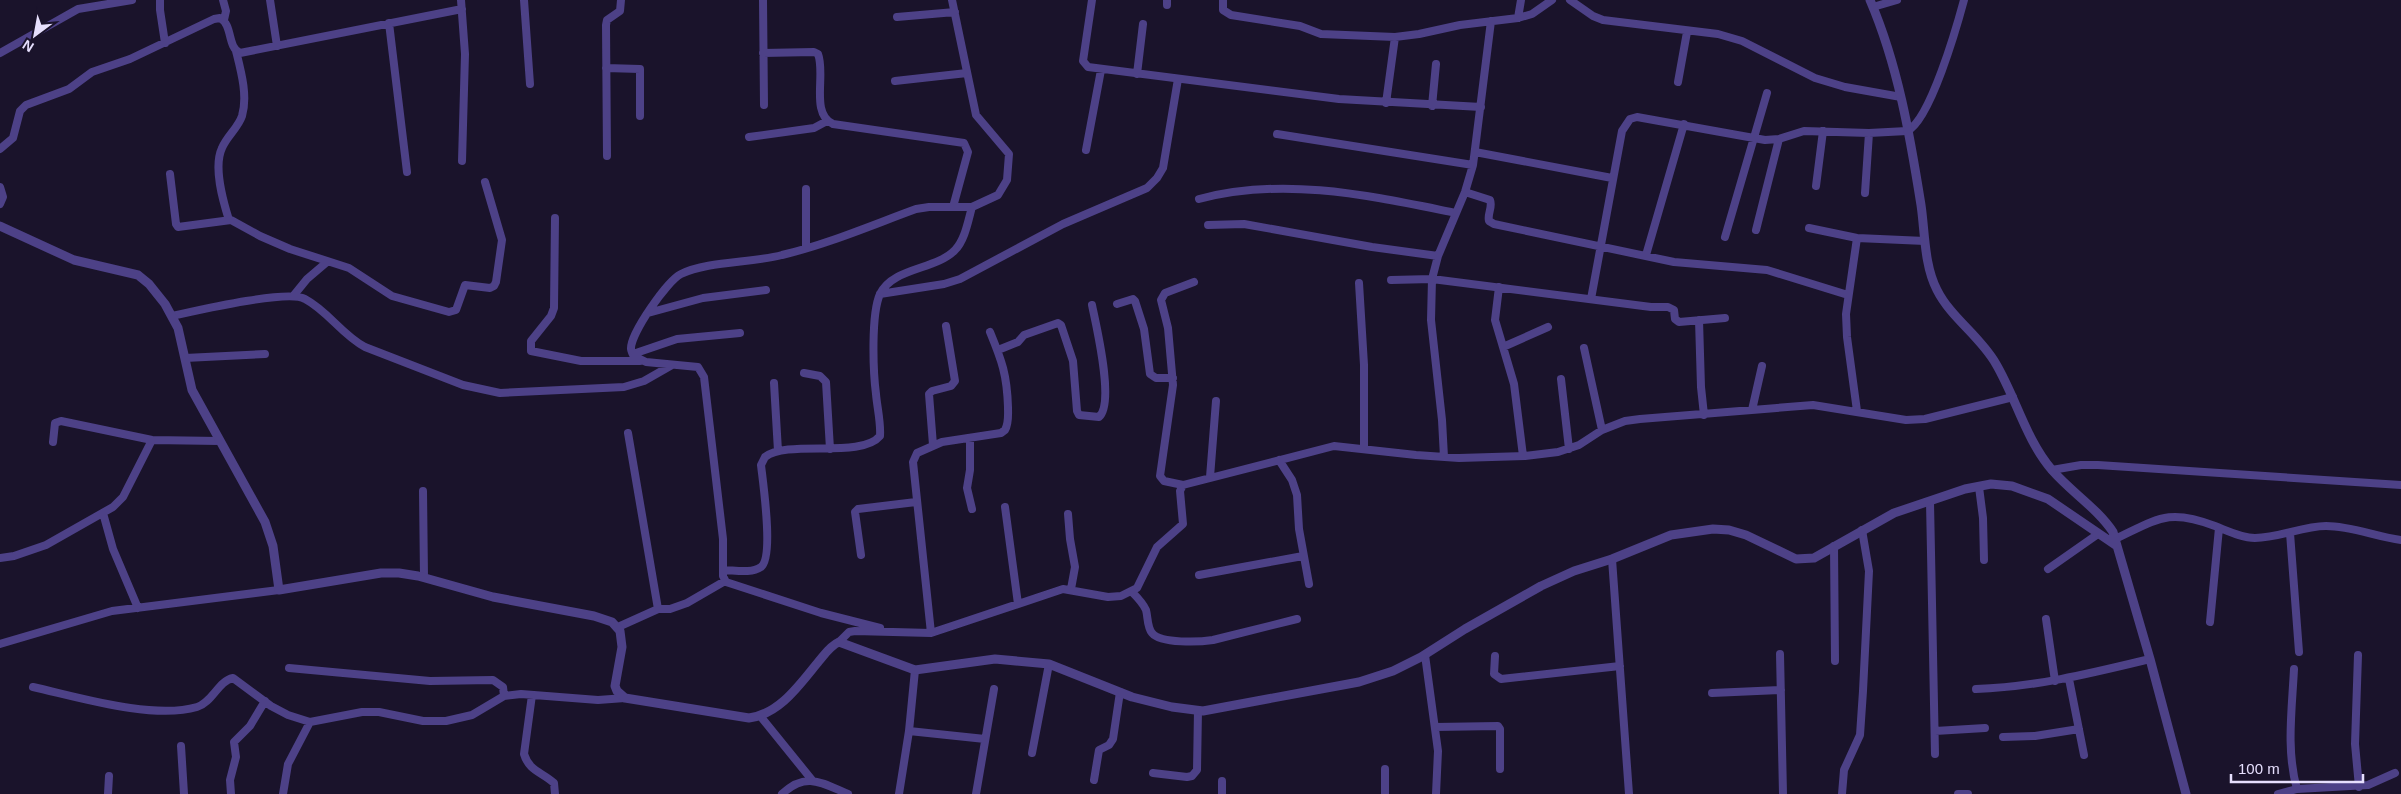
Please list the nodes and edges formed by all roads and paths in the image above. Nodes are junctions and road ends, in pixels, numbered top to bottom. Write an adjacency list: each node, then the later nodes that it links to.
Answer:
1 (132, 0): 33 (street)
2 (223, 0): 24 (street)
3 (270, 0): 31 (street)
4 (461, 0): 19 (street)
5 (524, 0): 43 (street)
6 (622, 0): 36 (street)
7 (763, 0): 34 (street)
8 (952, 0): 21 (street)
9 (1092, 0): 37 (street)
10 (1223, 0): 29 (street)
11 (1521, 0): 23 (street)
12 (1552, 0): 23 (street)
13 (1570, 0): 20 (street)
14 (1587, 0): 20 (street)
15 (1897, 0): 17 (street)
16 (1964, 0): 53 (street)
17 (1872, 3): 45 (street)
18 (160, 4): 30 (street)
19 (462, 9): 26 (street); 64 (street)
20 (1584, 9): 28 (street)
21 (955, 12): 22 (street); 38 (street)
22 (897, 17)
23 (1518, 18): 25 (street)
24 (224, 20): 30 (street); 32 (street)
25 (1491, 21): 29 (street); 49 (street)
26 (389, 23): 31 (street); 66 (street)
27 (1143, 24): 39 (street)
28 (1686, 32): 42 (street); 45 (street)
29 (1395, 36): 46 (street)
30 (165, 43): 60 (street)
31 (277, 46): 32 (street)
32 (236, 51): 81 (street)
33 (0, 53)
34 (763, 53): 47 (street); 51 (street)
35 (1436, 64): 48 (street)
36 (606, 68): 50 (street); 63 (street)
37 (1101, 70): 39 (street); 61 (street)
38 (967, 73): 41 (street); 78 (street)
39 (1137, 74): 40 (street)
40 (1178, 79): 46 (street); 100 (street)
41 (895, 81)
42 (1678, 82)
43 (530, 84)
44 (1767, 92): 58 (street)
45 (1901, 97): 53 (street)
46 (1386, 103): 48 (street)
47 (764, 105)
48 (1432, 106): 49 (street)
49 (1480, 107): 62 (street)
50 (640, 116)
51 (827, 122): 57 (street); 77 (street)
52 (1684, 124): 58 (street); 68 (street); 91 (street)
53 (1907, 131): 55 (street); 88 (street)
54 (1823, 132): 55 (street); 59 (street); 70 (street)
55 (1869, 133): 74 (street)
56 (1277, 134): 65 (street)
57 (749, 137)
58 (1754, 137): 59 (street); 86 (street)
59 (1779, 139): 85 (street)
60 (0, 149)
61 (1086, 150)
62 (1475, 152): 65 (street); 68 (street)
63 (607, 156)
64 (462, 162)
65 (1473, 165): 73 (street)
66 (406, 172)
67 (170, 174): 81 (street)
68 (1612, 178): 89 (street)
69 (485, 182): 93 (street)
70 (1816, 186)
71 (0, 187): 76 (street)
72 (806, 189): 90 (street)
73 (1466, 192): 79 (street); 89 (street)
74 (1865, 193)
75 (1199, 199): 79 (street)
76 (0, 204)
77 (953, 207): 78 (street); 90 (street)
78 (972, 208): 100 (street)
79 (1456, 213): 92 (street)
80 (555, 218): 120 (street)
81 (229, 220): 93 (street)
82 (1208, 225): 92 (street)
83 (0, 226): 107 (street)
84 (1809, 228): 87 (street)
85 (1756, 230)
86 (1724, 237)
87 (1857, 238): 88 (street); 102 (street)
88 (1925, 241): 127 (street)
89 (1600, 245): 91 (street); 103 (street)
90 (806, 247): 106 (street)
91 (1646, 255): 102 (street)
92 (1438, 256): 94 (street)
93 (328, 262): 101 (street)
94 (1432, 279): 95 (street); 98 (street); 144 (street)
95 (1391, 280)
96 (1194, 282): 124 (street)
97 (1359, 283): 140 (street)
98 (1499, 287): 103 (street); 114 (street)
99 (766, 290): 106 (street)
100 (880, 294): 139 (street)
101 (294, 295): 107 (street); 121 (street)
102 (1848, 295): 130 (street)
103 (1591, 299): 109 (street)
104 (1117, 304): 124 (street)
105 (1092, 305): 116 (street)
106 (648, 313): 118 (street)
107 (172, 316): 119 (street)
108 (1725, 318): 109 (street)
109 (1699, 320): 131 (street)
110 (946, 326): 138 (street)
111 (1548, 327): 114 (street)
112 (990, 332): 116 (street)
113 (740, 334): 118 (street)
114 (1503, 347): 143 (street)
115 (1584, 348): 132 (street)
116 (998, 350): 134 (street)
117 (265, 354): 119 (street)
118 (633, 354): 120 (street)
119 (185, 358): 136 (street)
120 (640, 361): 121 (street)
121 (672, 365): 171 (street)
122 (1762, 366): 129 (street)
123 (804, 373): 139 (street)
124 (1173, 378): 148 (street)
125 (1561, 379): 141 (street)
126 (774, 383): 142 (street)
127 (2013, 397): 130 (street); 146 (street)
128 (1216, 401): 147 (street)
129 (1752, 410): 130 (street); 131 (street)
130 (1857, 411)
131 (1704, 415): 132 (street)
132 (1602, 430): 141 (street)
133 (628, 433): 181 (street)
134 (970, 438): 138 (street); 155 (street)
135 (152, 440): 136 (street); 137 (street); 156 (street)
136 (219, 441): 177 (street)
137 (53, 442)
138 (933, 445): 152 (street)
139 (830, 448): 142 (street)
140 (1364, 448): 144 (street); 145 (street)
141 (1569, 449): 143 (street)
142 (778, 451): 171 (street)
143 (1522, 456): 144 (street)
144 (1444, 457)
145 (1279, 460): 147 (street); 166 (street)
146 (2052, 470): 149 (street); 163 (street)
147 (1210, 477): 148 (street)
148 (1183, 485): 178 (street)
149 (2401, 485)
150 (1979, 487): 153 (street); 161 (street); 169 (street)
151 (422, 491): 173 (street)
152 (916, 502): 165 (street); 187 (street)
153 (1930, 502): 159 (street); 221 (street)
154 (1005, 507): 179 (street)
155 (972, 509)
156 (104, 513): 167 (street); 180 (street)
157 (1068, 514): 176 (street)
158 (2219, 528): 160 (street); 163 (street); 184 (street)
159 (1862, 530): 164 (street); 253 (street)
160 (2290, 533): 162 (street); 190 (street)
161 (2098, 534): 163 (street); 170 (street)
162 (2401, 540)
163 (2116, 542): 195 (street)
164 (1834, 546): 168 (street); 196 (street)
165 (861, 555)
166 (1303, 556): 172 (street); 175 (street)
167 (0, 558)
168 (1612, 559): 191 (street); 198 (street)
169 (1984, 560)
170 (2048, 569)
171 (723, 570): 174 (street)
172 (1199, 575)
173 (424, 577): 177 (street); 185 (street)
174 (725, 581): 181 (street); 186 (street)
175 (1309, 584)
176 (1071, 589): 178 (street); 179 (street)
177 (279, 590): 180 (street)
178 (1132, 592): 182 (street)
179 (1018, 604): 187 (street)
180 (138, 608): 189 (street)
181 (658, 609): 185 (street)
182 (1297, 619)
183 (2046, 619): 203 (street)
184 (2210, 622)
185 (618, 627): 212 (street)
186 (904, 633): 187 (street); 188 (street)
187 (931, 633)
188 (839, 642): 200 (street); 215 (street)
189 (0, 644)
190 (2299, 652)
191 (1425, 654): 214 (street); 217 (street)
192 (1780, 654): 207 (street)
193 (2358, 655): 236 (street)
194 (1495, 656): 198 (street)
195 (2150, 659): 202 (street); 256 (street)
196 (1834, 661)
197 (1049, 664): 200 (street); 208 (street); 225 (street)
198 (1620, 666): 251 (street)
199 (289, 668): 211 (street)
200 (915, 670): 220 (street)
201 (2294, 670): 237 (street)
202 (2069, 679): 203 (street); 219 (street)
203 (2055, 681): 206 (street)
204 (33, 687): 213 (street)
205 (994, 689): 223 (street)
206 (1976, 689)
207 (1781, 690): 209 (street); 252 (street)
208 (1120, 692): 214 (street); 234 (street)
209 (1712, 693)
210 (532, 695): 211 (street); 212 (street); 243 (street)
211 (504, 696): 216 (street)
212 (625, 698): 215 (street)
213 (265, 701): 216 (street); 241 (street)
214 (1198, 710): 230 (street)
215 (761, 717): 233 (street)
216 (310, 722): 242 (street)
217 (1435, 727): 229 (street); 250 (street)
218 (1985, 728): 221 (street)
219 (2079, 729): 222 (street); 227 (street)
220 (909, 731): 223 (street); 246 (street)
221 (1935, 731): 226 (street)
222 (2003, 737)
223 (984, 739): 247 (street)
224 (181, 746): 240 (street)
225 (1032, 753)
226 (1935, 754)
227 (2084, 755)
228 (1385, 769): 249 (street)
229 (1500, 769)
230 (1153, 773)
231 (2395, 773): 236 (street)
232 (109, 776): 239 (street)
233 (812, 780): 244 (street); 245 (street)
234 (1094, 780)
235 (1222, 781): 248 (street)
236 (2359, 787): 238 (street)
237 (2297, 789): 238 (street); 257 (street)
238 (2340, 791)
239 (108, 794)
240 (184, 794)
241 (231, 794)
242 (282, 794)
243 (555, 794)
244 (782, 794)
245 (848, 794)
246 (899, 794)
247 (976, 794)
248 (1222, 794)
249 (1385, 794)
250 (1436, 794)
251 (1629, 794)
252 (1783, 794)
253 (1842, 794)
254 (1958, 794): 255 (street)
255 (1968, 794)
256 (2186, 794)
257 (2278, 794)

